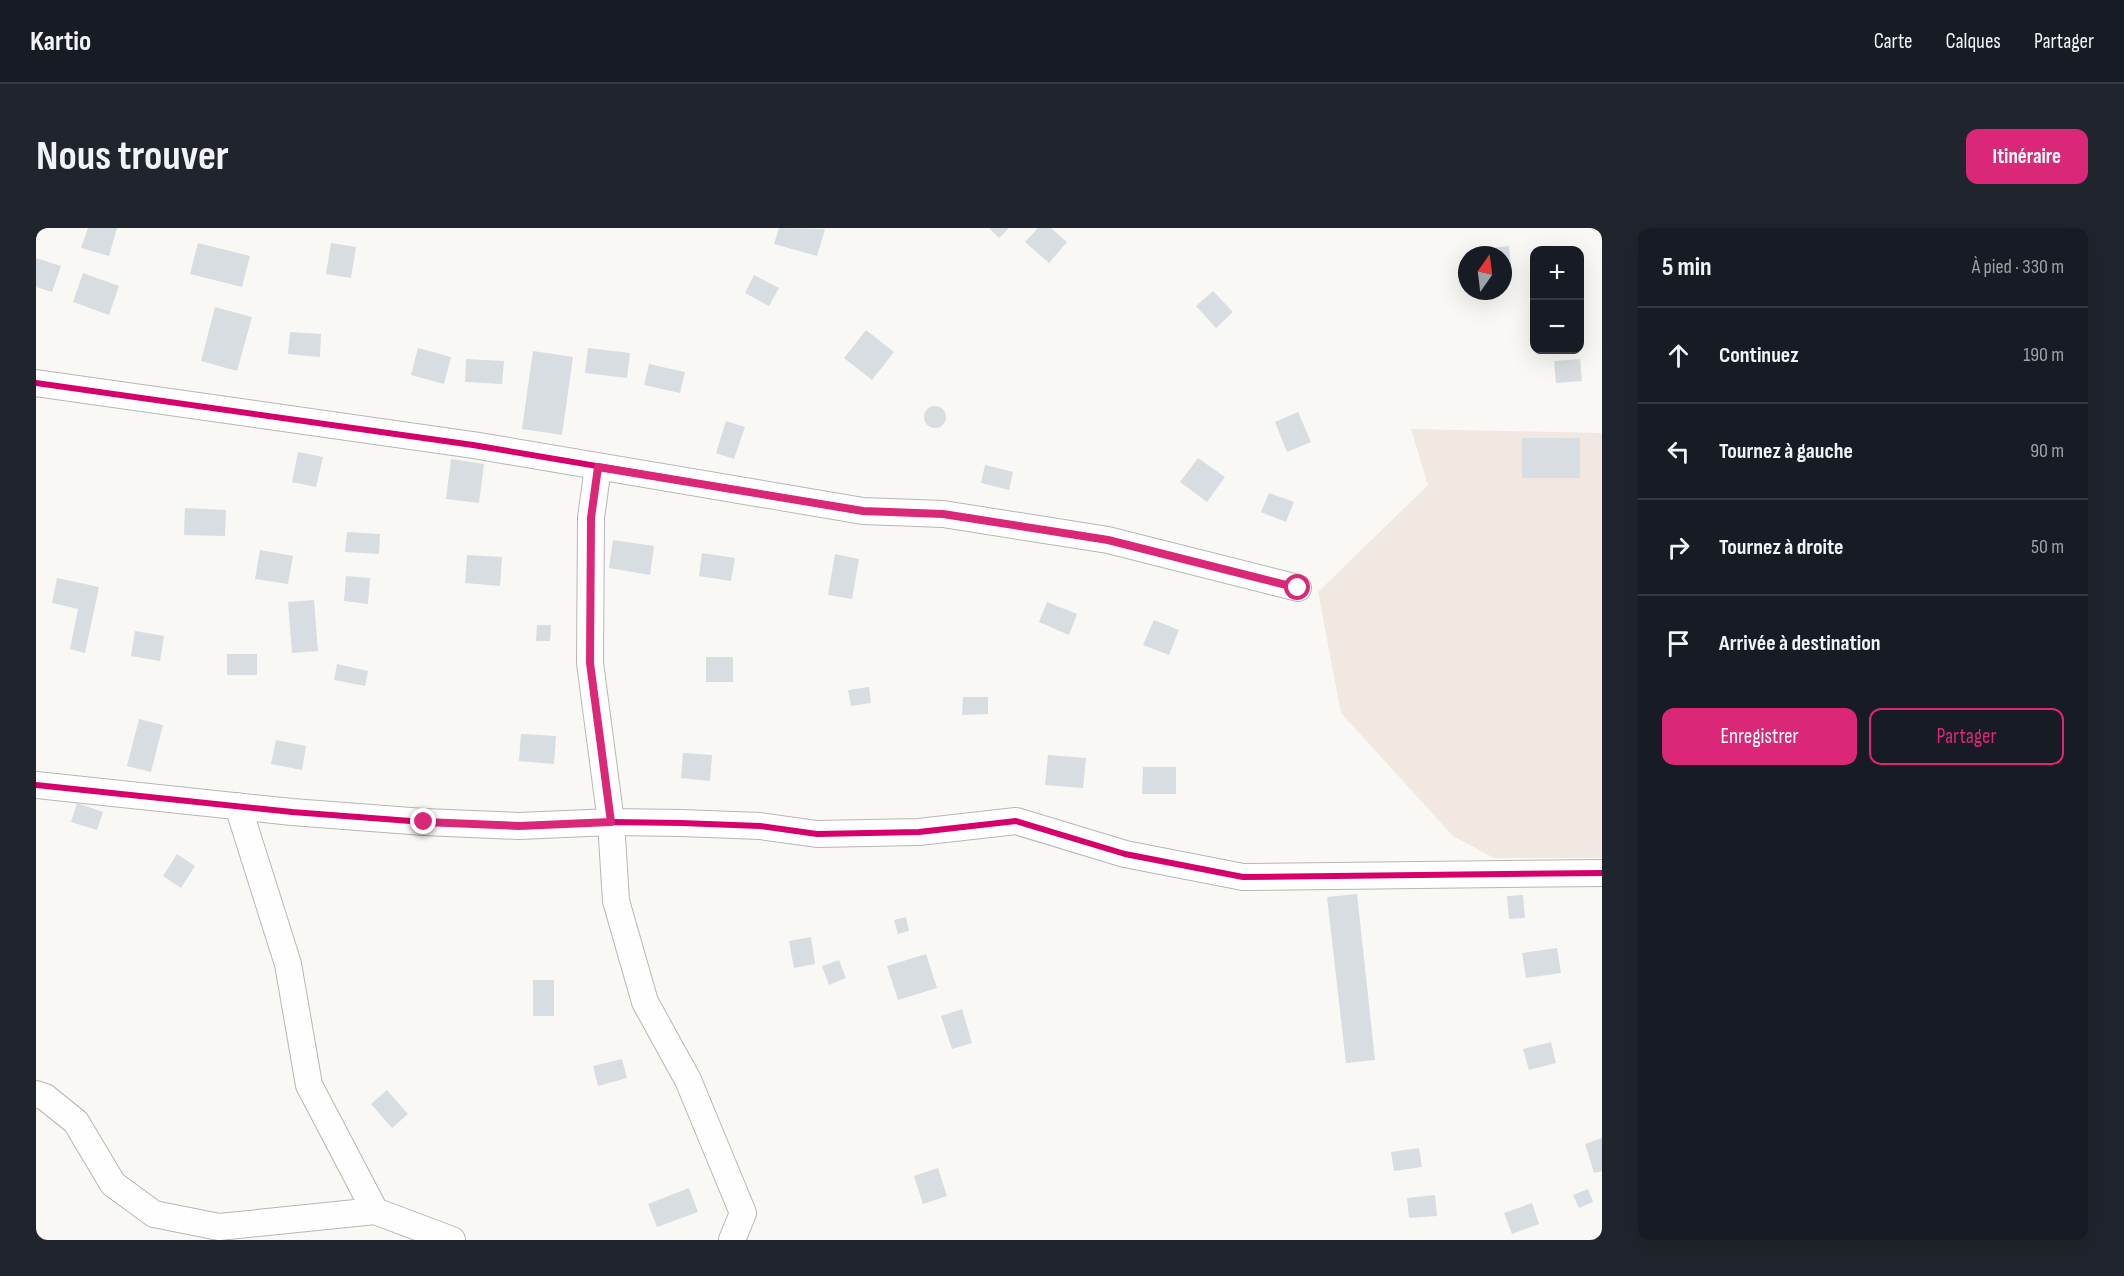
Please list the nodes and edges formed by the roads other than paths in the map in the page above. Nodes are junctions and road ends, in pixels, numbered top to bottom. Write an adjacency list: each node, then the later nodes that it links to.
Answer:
1 (36, 383): 2 (street)
2 (598, 467): 3 (street); 6 (street)
3 (1298, 588)
4 (36, 785): 5 (street)
5 (238, 806): 6 (street); 9 (street)
6 (611, 822): 7 (street); 11 (street)
7 (1602, 873)
8 (36, 1094): 9 (street)
9 (375, 1211): 10 (street)
10 (452, 1240)
11 (732, 1240)

